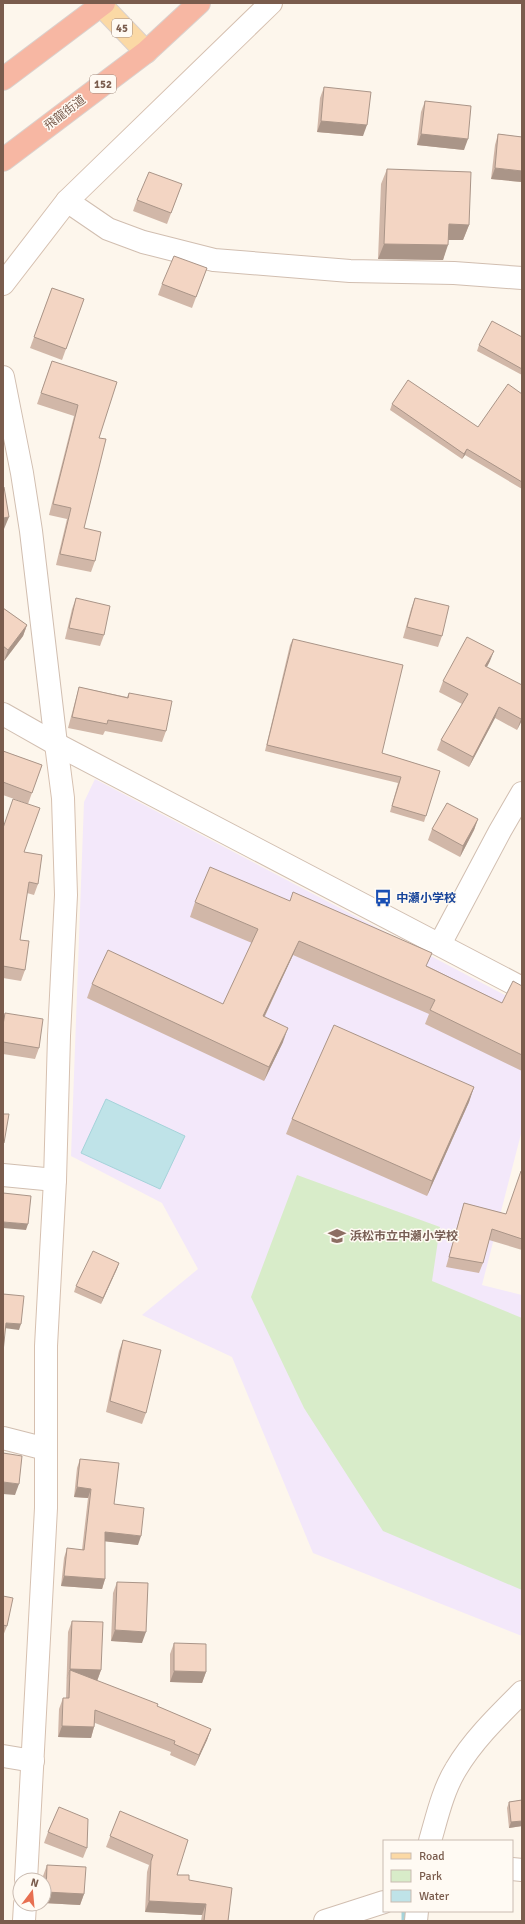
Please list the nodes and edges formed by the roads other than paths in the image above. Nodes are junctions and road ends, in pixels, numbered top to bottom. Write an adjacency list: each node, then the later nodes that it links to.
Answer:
1 (199, 3): 4 (highway, 飛龍街道 / 152)
2 (271, 3): 7 (street)
3 (101, 4): 4 (main road, 45); 5 (highway)
4 (146, 52): 6 (highway, 飛龍街道 / 152)
5 (3, 79)
6 (3, 160)
7 (66, 201): 8 (street); 9 (street)
8 (522, 278)
9 (3, 284)
10 (3, 377): 12 (street)
11 (3, 714): 12 (street)
12 (56, 744): 14 (street); 17 (street)
13 (522, 793): 14 (street)
14 (440, 944): 15 (street)
15 (522, 988)
16 (3, 1176): 17 (street)
17 (55, 1180): 19 (street)
18 (3, 1438): 19 (street)
19 (46, 1448): 22 (street)
20 (522, 1692): 23 (street)
21 (3, 1756): 22 (street)
22 (32, 1761): 24 (street)
23 (430, 1840)
24 (26, 1872)
25 (383, 1902): 26 (street)
26 (325, 1921)

